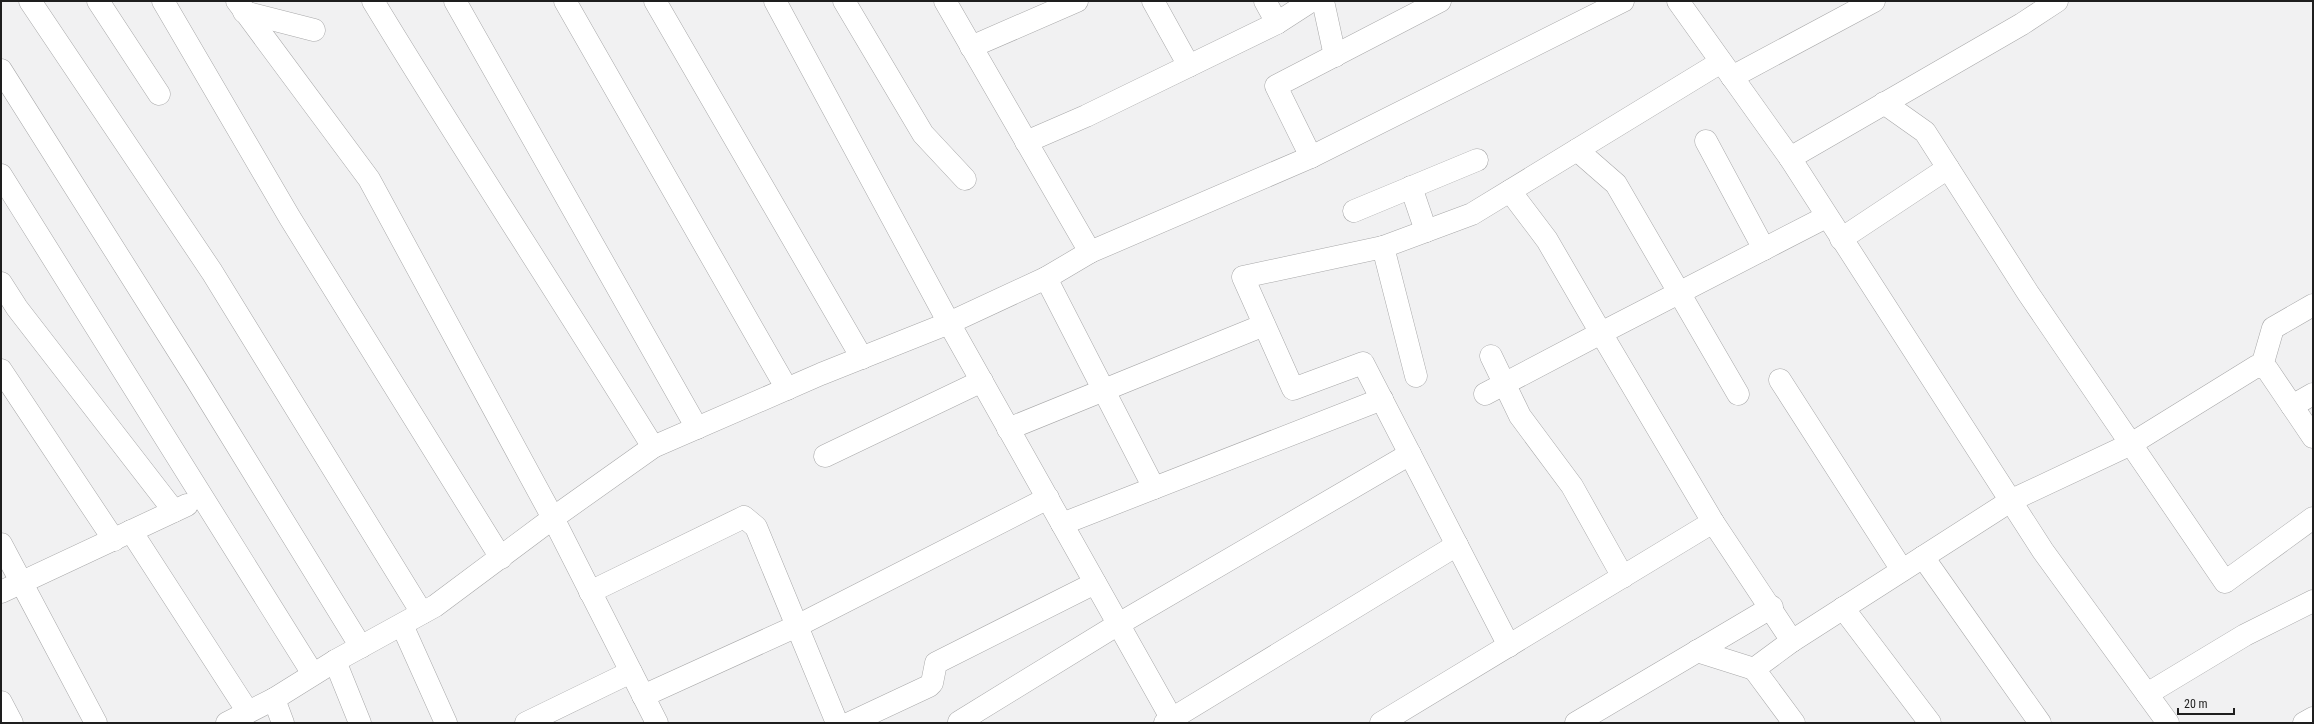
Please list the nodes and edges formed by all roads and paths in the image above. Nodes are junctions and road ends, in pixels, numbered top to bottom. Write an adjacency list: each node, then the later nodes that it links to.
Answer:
1 (30, 1): 101 (street)
2 (98, 1): 29 (street)
3 (163, 1): 91 (street)
4 (373, 1): 75 (street)
5 (565, 1): 64 (street)
6 (655, 1): 57 (street)
7 (774, 1): 53 (street)
8 (844, 1): 39 (street)
9 (945, 1): 24 (street)
10 (1077, 1): 24 (street)
11 (1153, 1): 26 (street)
12 (1265, 1): 22 (street)
13 (1311, 1): 22 (street)
14 (1323, 1): 25 (street)
15 (1440, 1): 25 (street)
16 (1623, 1): 34 (street)
17 (1678, 1): 27 (street)
18 (1874, 1): 27 (street)
19 (2057, 1): 30 (street)
20 (455, 2): 71 (street)
21 (240, 6): 23 (street); 83 (street)
22 (1277, 24): 26 (street)
23 (314, 30)
24 (971, 46): 32 (street)
25 (1335, 56): 34 (street)
26 (1189, 66): 32 (street)
27 (1727, 69): 33 (street); 35 (street)
28 (1, 70): 107 (street)
29 (158, 94)
30 (1884, 103): 35 (street); 37 (street)
31 (1706, 141): 47 (street)
32 (1026, 142): 48 (street)
33 (1577, 150): 41 (street); 51 (street)
34 (1311, 157): 48 (street)
35 (1790, 158): 43 (street)
36 (1477, 160): 40 (street)
37 (1948, 168): 45 (street); 74 (street)
38 (1, 175): 79 (street)
39 (965, 179)
40 (1411, 187): 42 (street); 44 (street)
41 (1510, 191): 44 (street); 55 (street)
42 (1354, 211)
43 (1826, 217): 45 (street); 47 (street)
44 (1426, 231): 46 (street)
45 (1840, 239): 81 (street)
46 (1383, 247): 54 (street); 60 (street)
47 (1764, 249): 51 (street)
48 (1090, 252): 49 (street)
49 (1046, 278): 53 (street); 65 (street)
50 (1, 283): 82 (street)
51 (1678, 293): 55 (street); 67 (street)
52 (2313, 305): 58 (street)
53 (949, 323): 57 (street); 62 (street)
54 (1264, 325): 65 (street); 69 (street)
55 (1601, 333): 63 (street); 85 (street)
56 (1491, 356): 63 (street)
57 (862, 358): 64 (street)
58 (2262, 366): 70 (street); 74 (street)
59 (1, 370): 87 (street)
60 (1416, 376)
61 (1780, 380): 92 (street)
62 (982, 381): 72 (street); 77 (street)
63 (1505, 384): 66 (street); 93 (street)
64 (787, 389): 71 (street)
65 (1104, 390): 72 (street); 78 (street)
66 (1485, 394)
67 (1738, 394)
68 (2313, 394): 70 (street)
69 (1382, 399): 76 (street); 78 (street)
70 (2292, 406): 73 (street)
71 (697, 428): 75 (street)
72 (1008, 429): 80 (street)
73 (2313, 437)
74 (2131, 444): 81 (street); 84 (street)
75 (653, 447): 83 (street)
76 (1410, 454): 89 (street); 103 (street)
77 (825, 456)
78 (1154, 488): 86 (street)
79 (203, 498): 82 (street); 112 (street)
80 (1048, 498): 86 (street); 104 (street)
81 (2012, 500): 90 (street); 113 (street)
82 (174, 511): 87 (street)
83 (553, 518): 91 (street); 97 (street)
84 (2313, 518)
85 (1713, 522): 93 (street); 99 (street)
86 (1062, 524): 95 (street)
87 (122, 536): 94 (street); 117 (street)
88 (1, 544): 94 (street)
89 (1457, 545): 106 (street); 120 (street)
90 (1923, 557): 92 (street); 135 (street)
91 (501, 558): 101 (street)
92 (1902, 570): 100 (street)
93 (1623, 577): 106 (street)
94 (22, 583): 96 (street); 122 (street)
95 (1095, 583): 103 (street); 130 (street)
96 (1, 592)
97 (590, 592): 104 (street); 111 (street)
98 (2313, 601): 113 (street)
99 (1772, 607): 105 (street); 108 (street)
100 (1844, 608): 105 (street); 134 (street)
101 (422, 613): 102 (street)
102 (402, 625): 107 (street); 126 (street)
103 (1117, 625): 119 (street); 120 (street)
104 (797, 626): 114 (street); 129 (street)
105 (1792, 641): 110 (street)
106 (1509, 646): 131 (street)
107 (361, 647): 109 (street)
108 (1697, 651): 110 (street); 132 (street)
109 (336, 660): 112 (street); 125 (street)
110 (1754, 669): 133 (street)
111 (631, 672): 114 (street); 127 (street)
112 (313, 674): 115 (street)
113 (2147, 694): 136 (street)
114 (643, 696): 128 (street)
115 (274, 699): 117 (street); 124 (street)
116 (1, 702): 121 (street)
117 (248, 712): 123 (street)
118 (2313, 718): 137 (street)
119 (959, 722)
120 (1170, 722)
121 (12, 723)
122 (96, 723)
123 (227, 723)
124 (283, 723)
125 (360, 723)
126 (446, 723)
127 (526, 723)
128 (657, 723)
129 (838, 723)
130 (850, 723)
131 (1381, 723)
132 (1576, 723)
133 (1794, 723)
134 (1930, 723)
135 (2040, 723)
136 (2168, 723)
137 (2304, 723)

